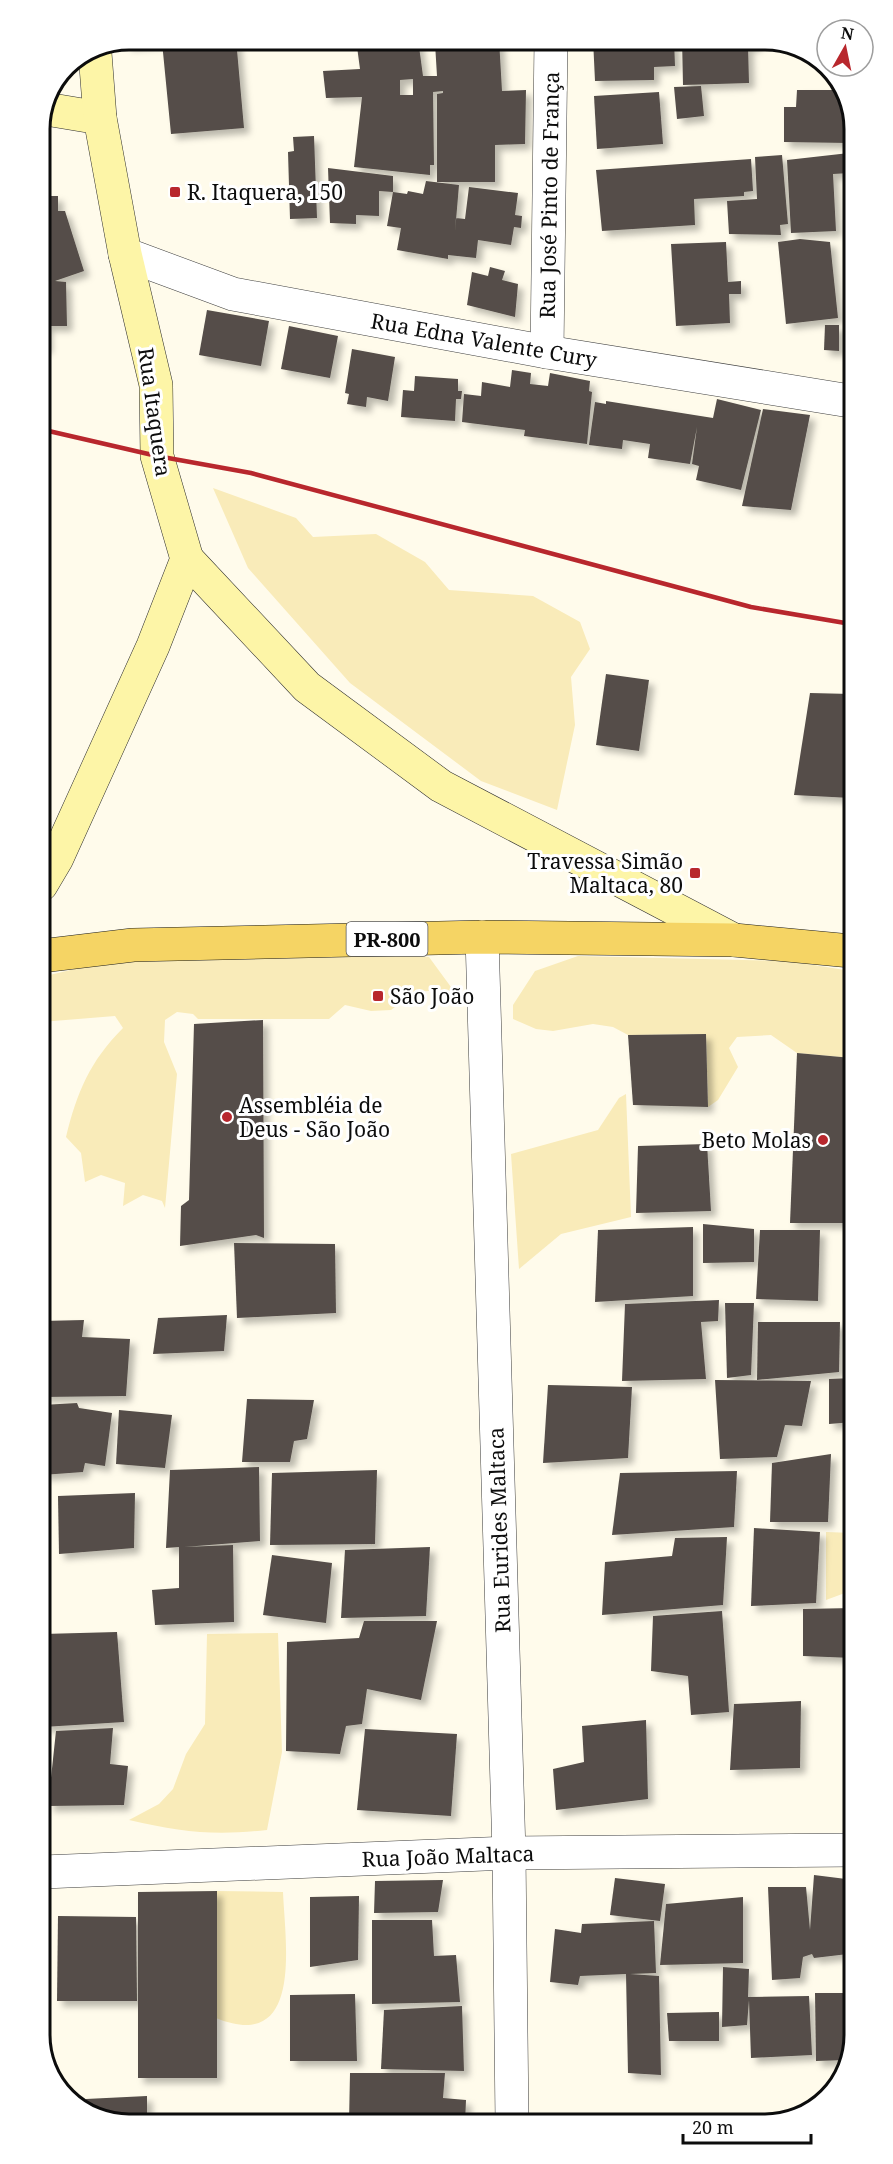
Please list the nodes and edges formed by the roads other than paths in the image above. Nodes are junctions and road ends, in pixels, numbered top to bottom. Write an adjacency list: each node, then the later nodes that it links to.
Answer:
1 (551, 50): 6 (street, Rua José Pinto de França)
2 (95, 58): 4 (main road, Rua Itaquera)
3 (52, 110): 4 (main road)
4 (100, 118): 5 (main road, Rua Itaquera)
5 (125, 254): 6 (street, Rua Edna Valente Cury); 8 (main road, Rua Itaquera)
6 (547, 352): 7 (street, Rua Edna Valente Cury)
7 (844, 400)
8 (187, 560): 9 (main road); 11 (main road)
9 (50, 870)
10 (482, 937): 11 (main road, PR-800); 13 (main road, PR-800); 15 (street, Rua Eurides Maltaca)
11 (734, 940): 12 (main road, PR-800)
12 (844, 950)
13 (50, 955)
14 (844, 1850): 15 (street, Rua João Maltaca)
15 (509, 1853): 16 (street, Rua João Maltaca); 17 (street, Rua Eurides Maltaca)
16 (49, 1872)
17 (512, 2114)

